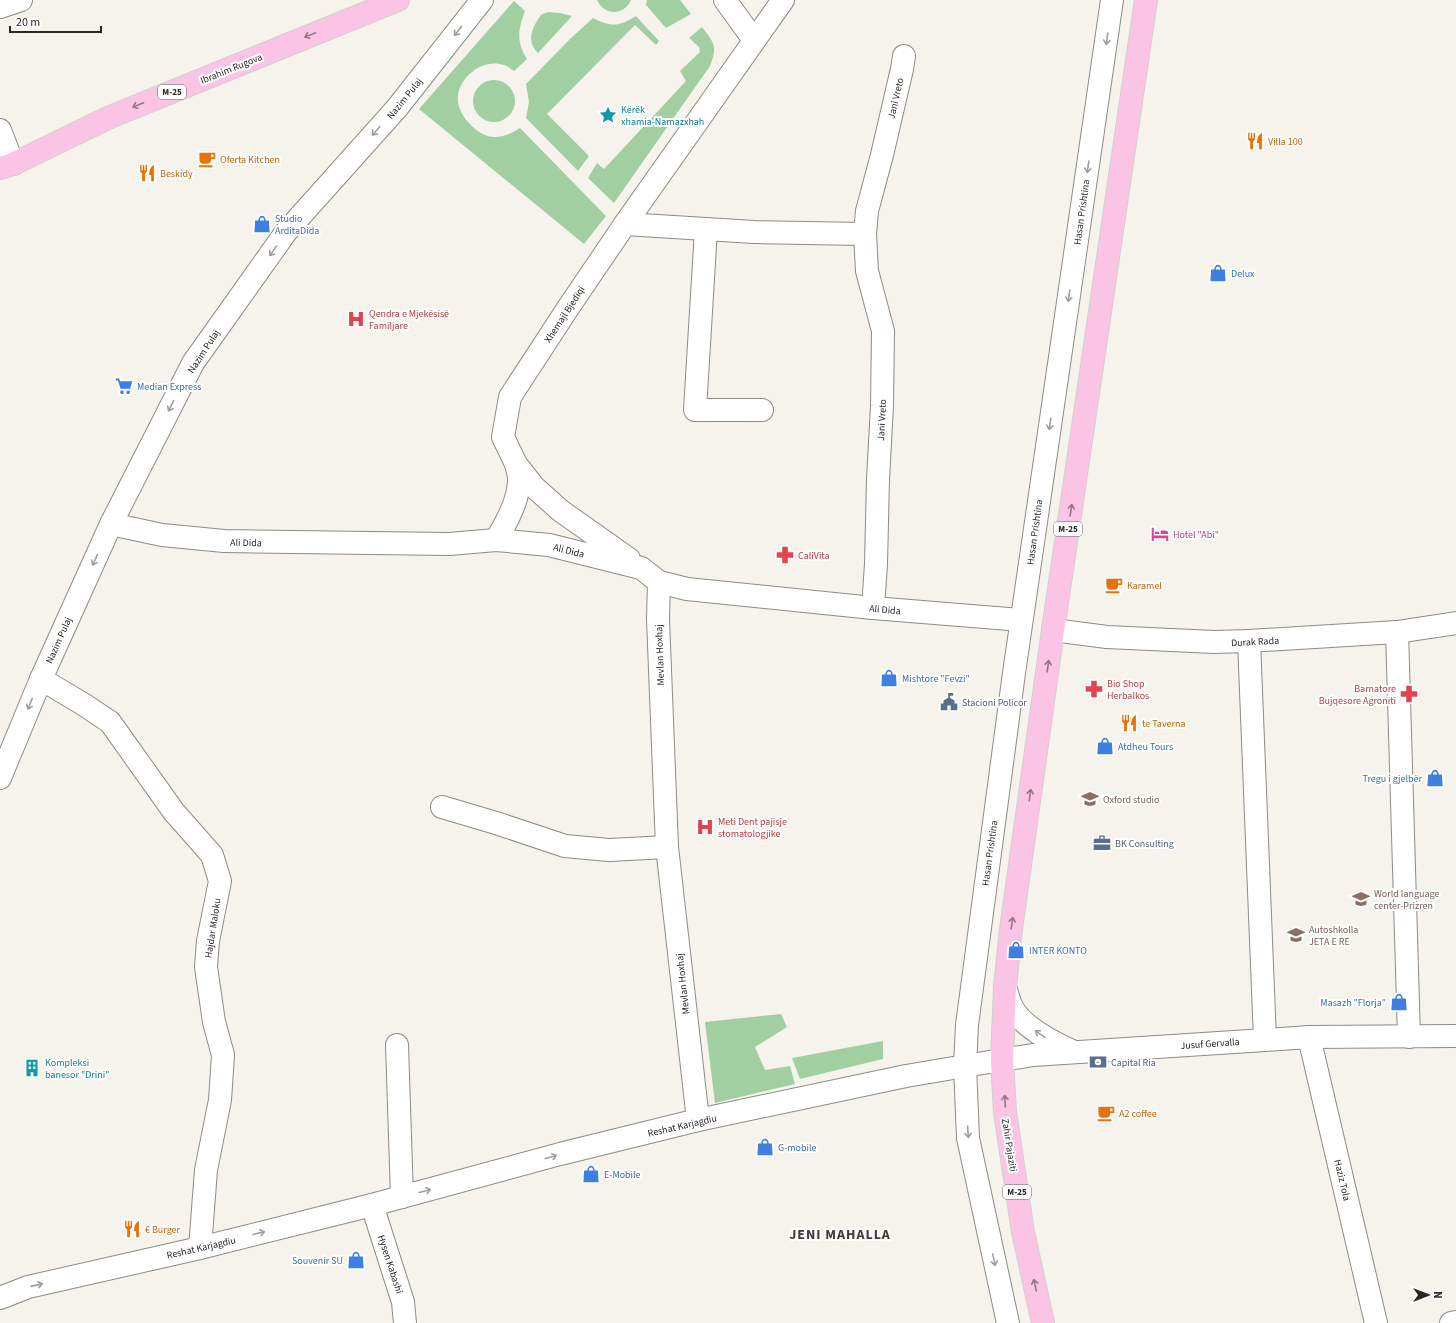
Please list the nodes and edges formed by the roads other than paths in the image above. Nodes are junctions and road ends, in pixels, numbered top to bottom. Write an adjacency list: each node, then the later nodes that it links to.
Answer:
1 (21, 0): 8 (street)
2 (398, 0): 12 (main road, Ibrahim Rugova / M-25, one-way to 12)
3 (482, 0): 18 (street, Nazim Pulaj, one-way to 18)
4 (725, 0): 9 (street)
5 (783, 0): 9 (street, Xhemajl Bjediqi)
6 (1112, 0): 23 (street, Hasan Prishtina, one-way to 23)
7 (1146, 0): 25 (main road, M-25, one-way to 7)
8 (0, 7)
9 (754, 40): 13 (street, Xhemajl Bjediqi)
10 (904, 56): 15 (street, Jani Vreto)
11 (0, 130): 12 (street)
12 (7, 166)
13 (625, 224): 14 (street); 17 (street, Xhemajl Bjediqi)
14 (706, 229): 15 (street); 16 (street)
15 (865, 234): 22 (street, Jani Vreto)
16 (762, 410)
17 (516, 464): 19 (street); 20 (street, Xhemajl Bjediqi)
18 (111, 524): 19 (street, Ali Dida); 28 (street, Nazim Pulaj, one-way to 28)
19 (496, 540): 20 (street, Ali Dida)
20 (641, 568): 21 (street, Ali Dida)
21 (659, 582): 22 (street, Ali Dida); 31 (street, Mevlan Hoxhaj)
22 (873, 608): 23 (street, Ali Dida)
23 (1021, 620): 40 (street, Hasan Prishtina)
24 (1456, 623): 26 (street, Durak Rada)
25 (1053, 630): 27 (street, Durak Rada); 32 (main road, M-25, one-way to 25)
26 (1397, 632): 27 (street, Durak Rada); 35 (street)
27 (1249, 642): 36 (street)
28 (41, 679): 29 (street, Nazim Pulaj, one-way to 29); 44 (street, Hajdar Maloku)
29 (0, 778)
30 (442, 807): 31 (street)
31 (667, 848): 41 (street, Mevlan Hoxhaj)
32 (1005, 987): 38 (street, one-way to 32); 39 (main road, M-25)
33 (1456, 1036): 35 (street, Jusuf Gervalla)
34 (1310, 1037): 35 (street, Jusuf Gervalla); 36 (street, Jusuf Gervalla); 50 (street, Haziz Tola)
35 (1409, 1037)
36 (1265, 1040): 38 (street, Jusuf Gervalla)
37 (397, 1045): 42 (street)
38 (1074, 1052): 39 (street, Jusuf Gervalla)
39 (1002, 1060): 40 (street, Jusuf Gervalla); 49 (main road, Zahir Pajaziti / M-25, one-way to 39)
40 (965, 1066): 41 (street, Reshat Karjagdiu); 48 (street, one-way to 48)
41 (698, 1120): 42 (street, Reshat Karjagdiu, one-way to 41)
42 (402, 1197): 43 (street, Reshat Karjagdiu)
43 (372, 1205): 44 (street, Reshat Karjagdiu, one-way to 43); 47 (street, Hysen Kabashi)
44 (200, 1248): 45 (street, Reshat Karjagdiu, one-way to 44)
45 (0, 1298)
46 (1456, 1322): 51 (street)
47 (405, 1323)
48 (1008, 1323)
49 (1043, 1323)
50 (1376, 1323)
51 (1451, 1323)

